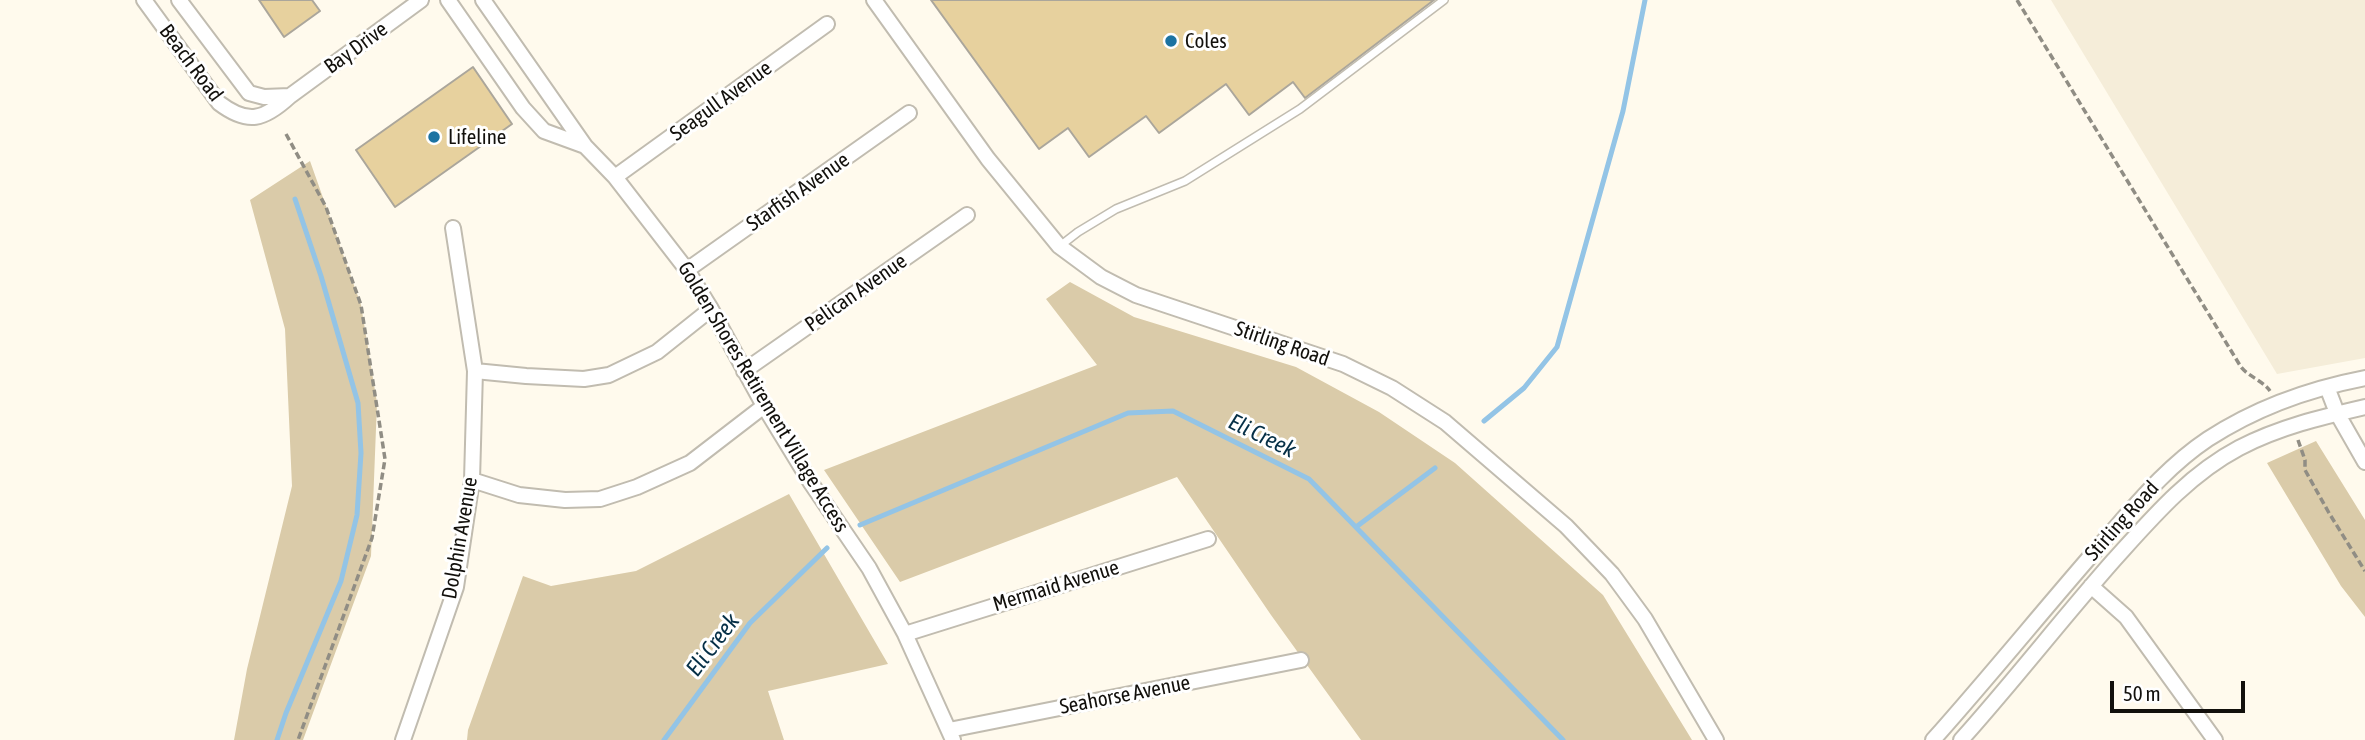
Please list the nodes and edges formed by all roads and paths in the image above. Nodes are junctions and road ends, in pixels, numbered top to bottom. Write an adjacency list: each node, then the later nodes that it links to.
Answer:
1 (144, 0): 10 (street, Beach Road)
2 (179, 0): 10 (street, Beach Road)
3 (421, 0): 10 (street, Bay Drive)
4 (448, 0): 13 (street, Golden Shores Retirement Village Access)
5 (483, 0): 13 (street, Golden Shores Retirement Village Access)
6 (874, 0): 17 (street, Stirling Road)
7 (1444, 0): 17 (lane)
8 (2017, 0): 24 (path)
9 (827, 24): 14 (street, Seagull Avenue)
10 (290, 96)
11 (909, 113): 18 (street, Starfish Avenue)
12 (286, 134): 38 (path)
13 (585, 146): 14 (street, Golden Shores Retirement Village Access)
14 (615, 177): 18 (street, Golden Shores Retirement Village Access)
15 (967, 215): 21 (street, Pelican Avenue)
16 (453, 228): 20 (street, Dolphin Avenue)
17 (1059, 246): 36 (street, Stirling Road)
18 (687, 270): 19 (street, Golden Shores Retirement Village Access)
19 (711, 309): 20 (street); 21 (street, Golden Shores Retirement Village Access)
20 (475, 371): 30 (street, Dolphin Avenue)
21 (744, 371): 25 (street, Golden Shores Retirement Village Access)
22 (2365, 378): 23 (street, Stirling Road)
23 (2328, 387): 24 (street, Stirling Road); 27 (street)
24 (2278, 402): 42 (street, Stirling Road)
25 (764, 407): 30 (street); 34 (street, Golden Shores Retirement Village Access)
26 (2365, 407): 27 (street, Stirling Road)
27 (2337, 413): 28 (street, Stirling Road); 29 (street)
28 (2291, 426): 32 (path); 33 (street, Stirling Road)
29 (2365, 462)
30 (472, 480): 39 (street, Dolphin Avenue)
31 (1208, 539): 34 (street, Mermaid Avenue)
32 (2365, 571)
33 (2091, 586): 43 (street, Stirling Road); 44 (street)
34 (905, 634): 37 (street, Golden Shores Retirement Village Access)
35 (1301, 660): 37 (street, Seahorse Avenue)
36 (1690, 696): 40 (street, Stirling Road); 41 (street, Stirling Road)
37 (951, 735)
38 (298, 740)
39 (403, 740)
40 (1716, 740)
41 (1726, 740)
42 (1933, 740)
43 (1961, 740)
44 (2215, 740)

